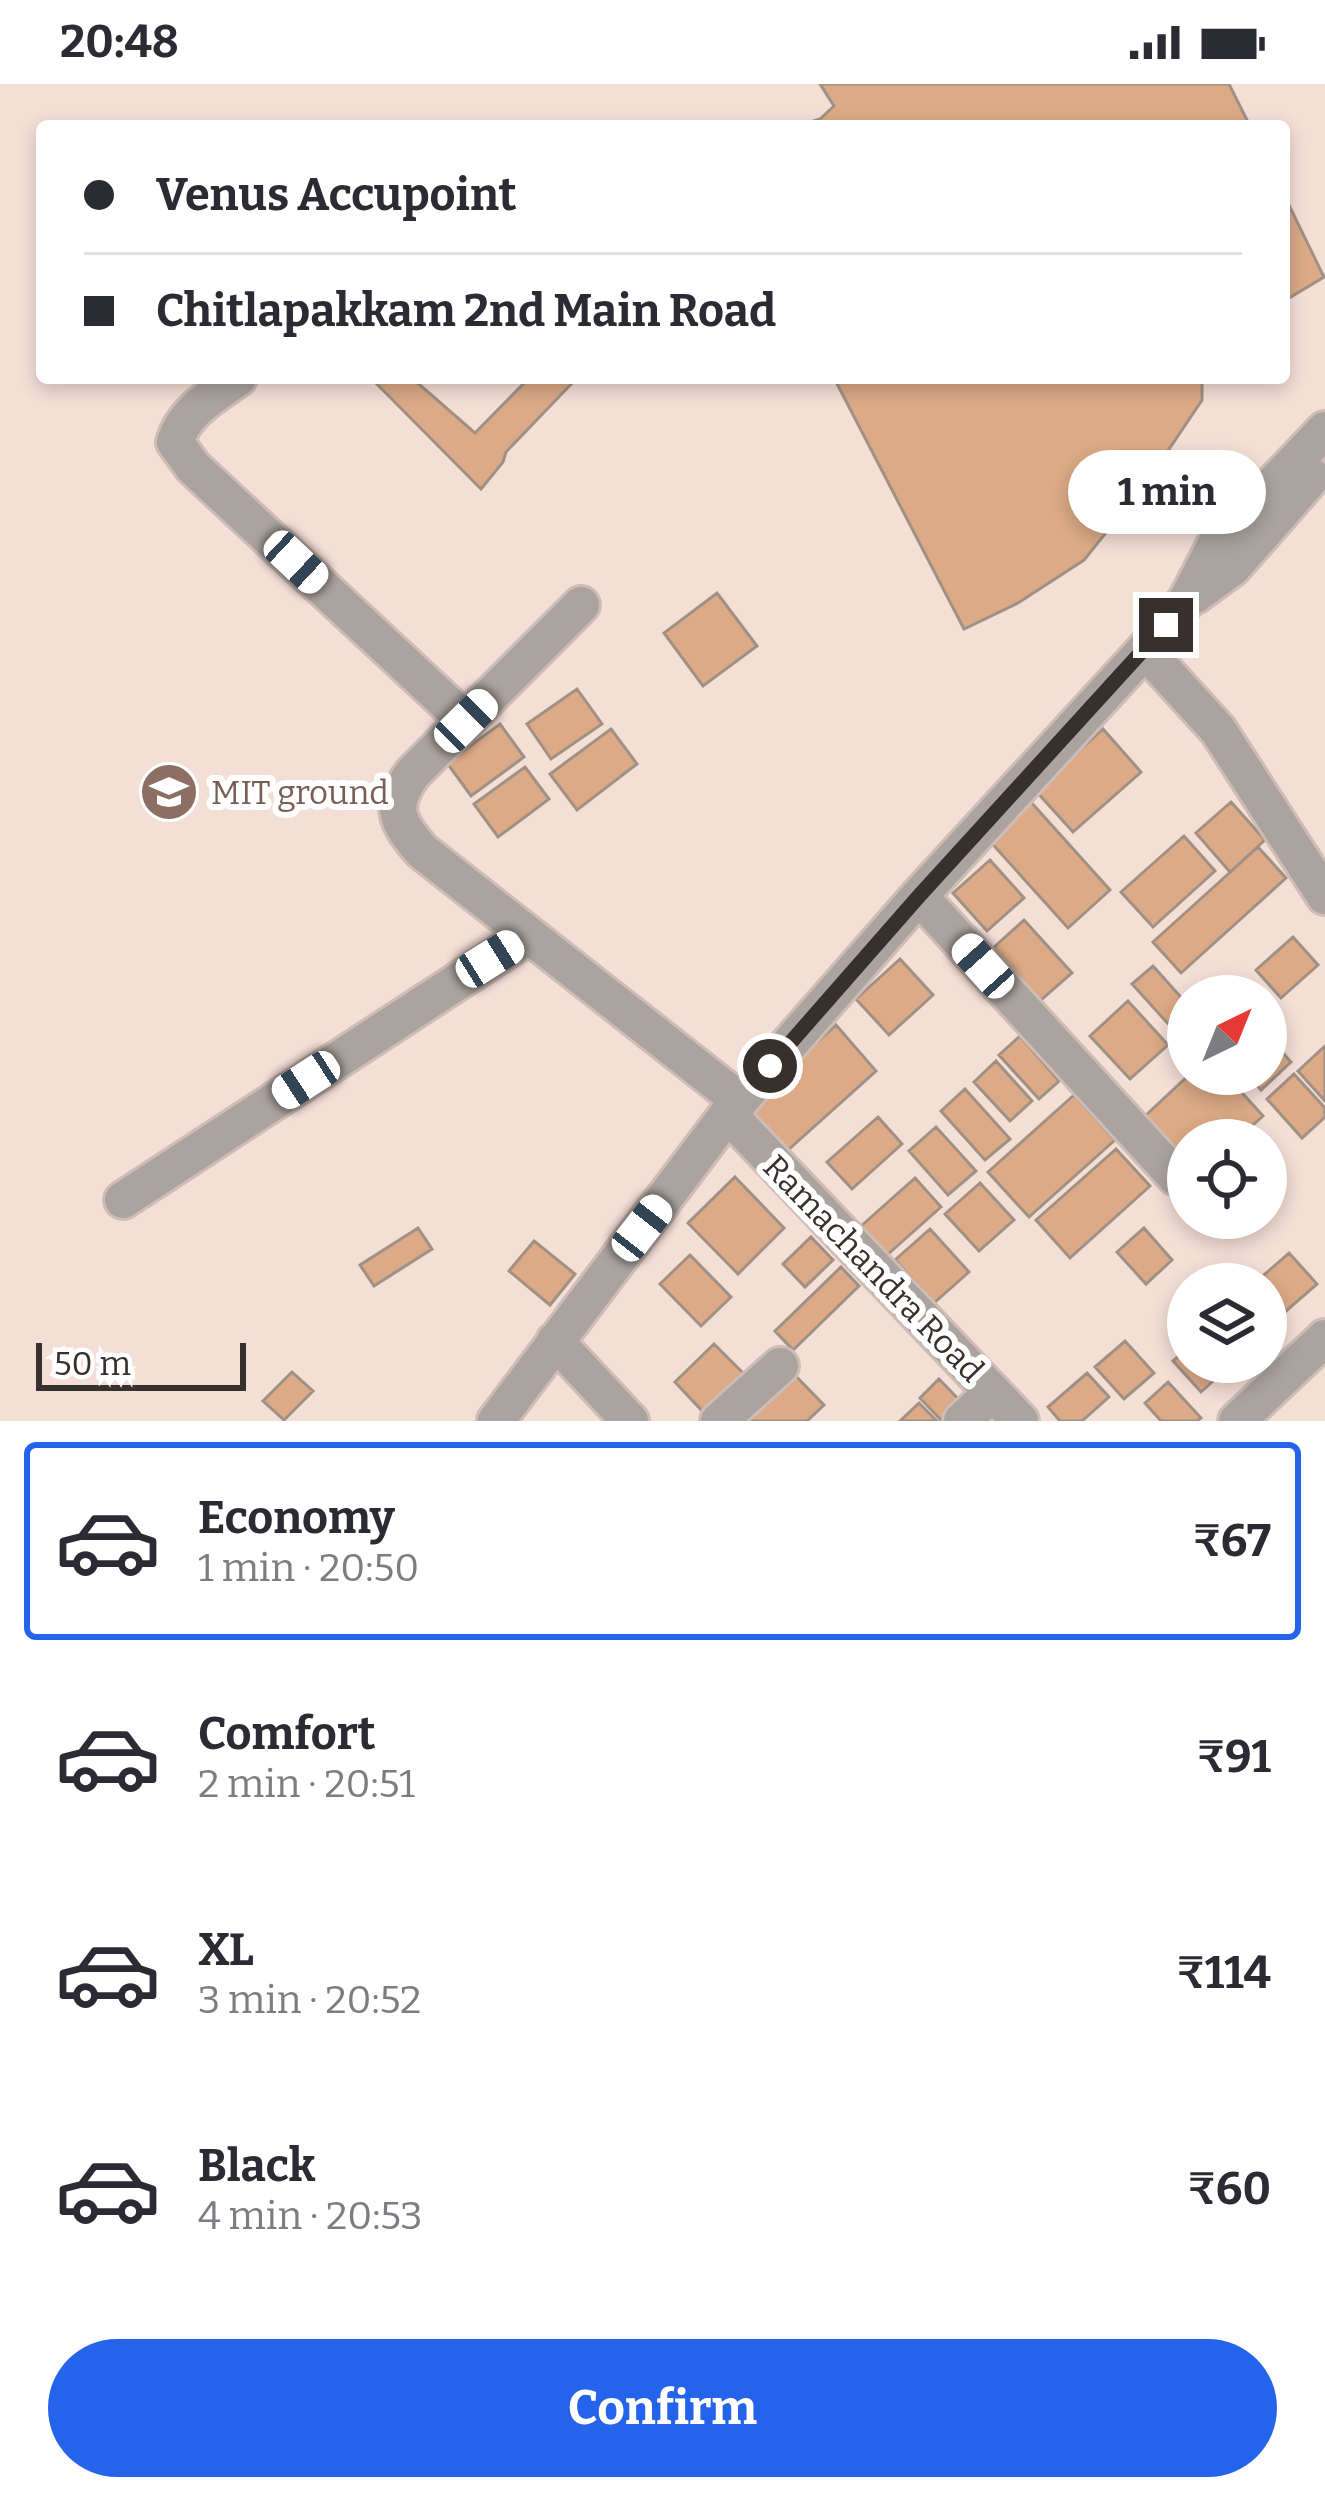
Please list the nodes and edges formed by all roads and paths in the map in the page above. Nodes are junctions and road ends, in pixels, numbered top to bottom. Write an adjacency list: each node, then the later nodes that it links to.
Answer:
1 (229, 384): 7 (street)
2 (1325, 430): 4 (street)
3 (1325, 464): 4 (street)
4 (1187, 600): 6 (street)
5 (581, 605): 7 (street)
6 (1145, 650): 8 (street); 9 (street)
7 (466, 721): 11 (street, Ramachandra Road)
8 (1312, 855): 10 (street)
9 (919, 896): 12 (street); 13 (street)
10 (1325, 896)
11 (529, 935): 12 (street, Ramachandra Road); 14 (street)
12 (734, 1107): 16 (street); 18 (street, Ramachandra Road)
13 (1167, 1168)
14 (124, 1200)
15 (1325, 1338): 24 (street)
16 (555, 1341): 19 (street); 20 (street)
17 (780, 1366): 21 (street)
18 (993, 1393): 22 (street); 23 (street, Ramachandra Road)
19 (496, 1421)
20 (630, 1421)
21 (719, 1421)
22 (962, 1421)
23 (1020, 1421)
24 (1238, 1421)

